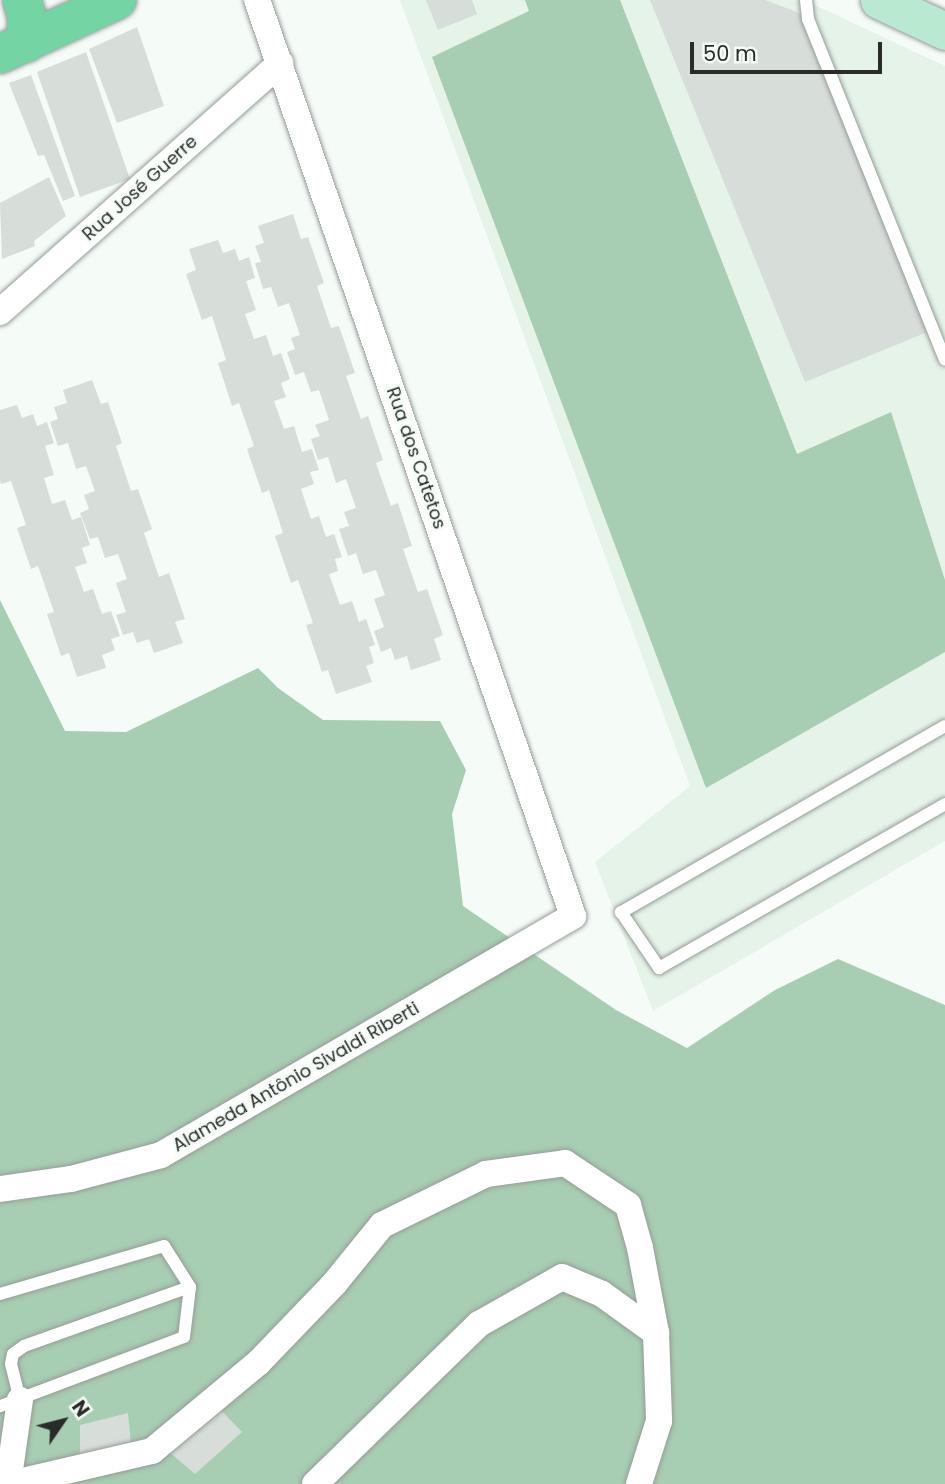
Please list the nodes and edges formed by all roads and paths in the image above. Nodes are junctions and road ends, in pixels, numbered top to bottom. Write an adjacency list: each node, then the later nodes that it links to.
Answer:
1 (257, 0): 9 (street, Rua dos Catetos)
2 (806, 0): 11 (lane)
3 (879, 0): 8 (main road)
4 (918, 0): 6 (main road)
5 (93, 4): 7 (main road)
6 (945, 12)
7 (19, 29)
8 (945, 31)
9 (280, 63): 10 (street, Rua José Guerre); 14 (street, Rua dos Catetos)
10 (0, 312)
11 (945, 359)
12 (945, 726): 13 (lane)
13 (945, 804)
14 (573, 916): 15 (street, Alameda Antônio Sivaldi Riberti)
15 (0, 1189)
16 (190, 1287): 17 (lane); 19 (lane); 19 (lane)
17 (0, 1294)
18 (656, 1333): 20 (street); 21 (street); 22 (street)
19 (10, 1403): 20 (street)
20 (9, 1484)
21 (316, 1484)
22 (639, 1484)

